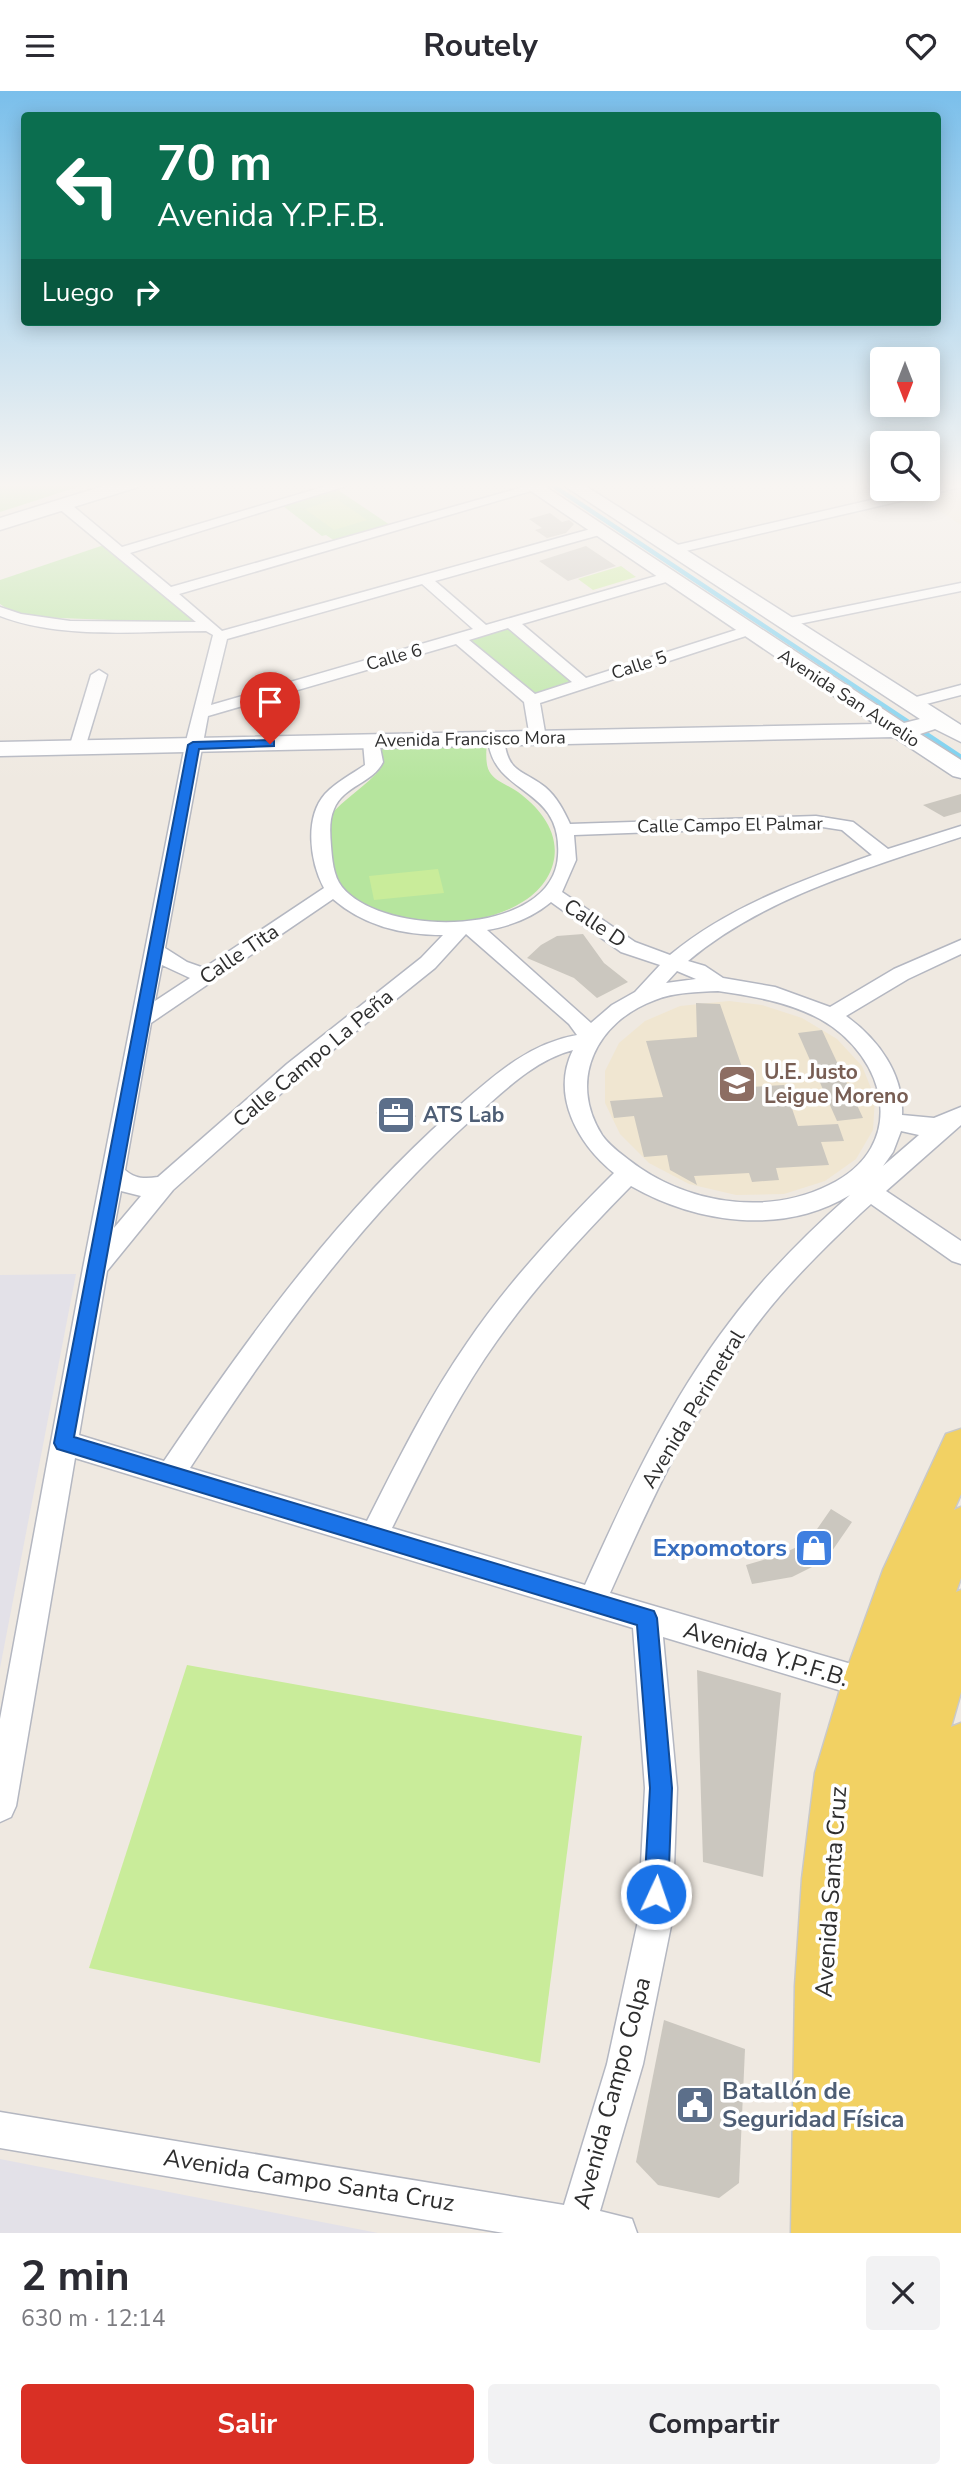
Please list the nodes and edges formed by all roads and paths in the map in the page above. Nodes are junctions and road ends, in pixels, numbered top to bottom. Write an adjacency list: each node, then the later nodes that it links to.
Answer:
1 (158, 583): 9 (street)
2 (200, 583): 9 (street)
3 (413, 583): 14 (street)
4 (428, 583): 13 (street)
5 (647, 583): 11 (street, Calle 6)
6 (677, 583): 15 (main road, Avenida San Aurelio)
7 (723, 583): 12 (main road, Avenida San Aurelio)
8 (961, 587): 12 (street)
9 (169, 592): 14 (street)
10 (0, 611): 14 (street)
11 (510, 622): 13 (street, Calle 6); 18 (street)
12 (784, 623): 21 (main road, Avenida San Aurelio)
13 (483, 630): 16 (street, Calle 6)
14 (215, 631): 22 (street)
15 (747, 631): 18 (street, Calle 5); 23 (main road, Avenida San Aurelio)
16 (458, 638): 20 (street); 22 (street, Calle 6)
17 (99, 675): 29 (street)
18 (583, 683): 20 (street, Calle 5)
19 (961, 690): 21 (street)
20 (532, 700): 25 (street)
21 (911, 703): 23 (main road, Avenida San Aurelio)
22 (201, 713): 28 (street)
23 (920, 726): 24 (main road, Avenida San Aurelio); 25 (main road, Avenida Francisco Mora); 31 (main road, Avenida San Aurelio)
24 (961, 735)
25 (538, 738): 26 (main road, Avenida Francisco Mora)
26 (496, 739): 27 (main road, Avenida Francisco Mora); 32 (street)
27 (371, 742): 28 (main road, Avenida Francisco Mora); 35 (street)
28 (193, 745): 29 (main road, Avenida Francisco Mora); 39 (street)
29 (77, 747): 30 (main road, Avenida Francisco Mora)
30 (0, 749)
31 (961, 771)
32 (564, 830): 34 (street, Calle Campo El Palmar); 36 (street)
33 (961, 831): 34 (street)
34 (886, 856): 40 (street)
35 (334, 890): 37 (street); 41 (street, Calle Tita)
36 (550, 892): 37 (street); 40 (street, Calle D)
37 (466, 929): 46 (street); 53 (street, Calle Campo La Peña)
38 (961, 946): 44 (street)
39 (156, 951): 41 (street); 45 (street)
40 (674, 962): 42 (street, Calle D); 43 (street)
41 (207, 975): 45 (street, Calle Tita)
42 (718, 984): 43 (street); 44 (street)
43 (642, 997): 46 (street)
44 (831, 1016): 50 (street)
45 (144, 1018): 51 (street)
46 (589, 1038): 47 (street); 48 (street)
47 (525, 1062): 48 (street); 59 (street)
48 (575, 1070): 52 (street)
49 (954, 1119): 50 (street, Avenida Perimetral); 54 (street, Avenida Perimetral)
50 (894, 1121): 54 (street)
51 (114, 1174): 53 (street); 56 (street)
52 (628, 1174): 54 (street); 61 (street)
53 (165, 1184): 56 (street, Calle Campo La Peña)
54 (863, 1187): 55 (street); 62 (street, Avenida Perimetral)
55 (961, 1254)
56 (95, 1268): 57 (street)
57 (64, 1443): 59 (street, Avenida Y.P.F.B.); 67 (street)
58 (961, 1447): 65 (main road, Avenida Santa Cruz)
59 (170, 1475): 61 (street, Avenida Y.P.F.B.)
60 (961, 1527): 73 (main road, Avenida Santa Cruz)
61 (374, 1536): 62 (street, Avenida Y.P.F.B.)
62 (592, 1601): 64 (street, Avenida Y.P.F.B.)
63 (961, 1612): 70 (main road)
64 (647, 1618): 65 (street, Avenida Y.P.F.B.); 69 (street, Avenida Campo Colpa)
65 (865, 1683): 72 (main road, Avenida Santa Cruz)
66 (961, 1747): 70 (main road)
67 (0, 1806)
68 (0, 2130): 69 (street, Avenida Campo Santa Cruz)
69 (576, 2229): 71 (street, Avenida Campo Santa Cruz)
70 (939, 2230)
71 (618, 2233)
72 (820, 2233)
73 (863, 2233)

